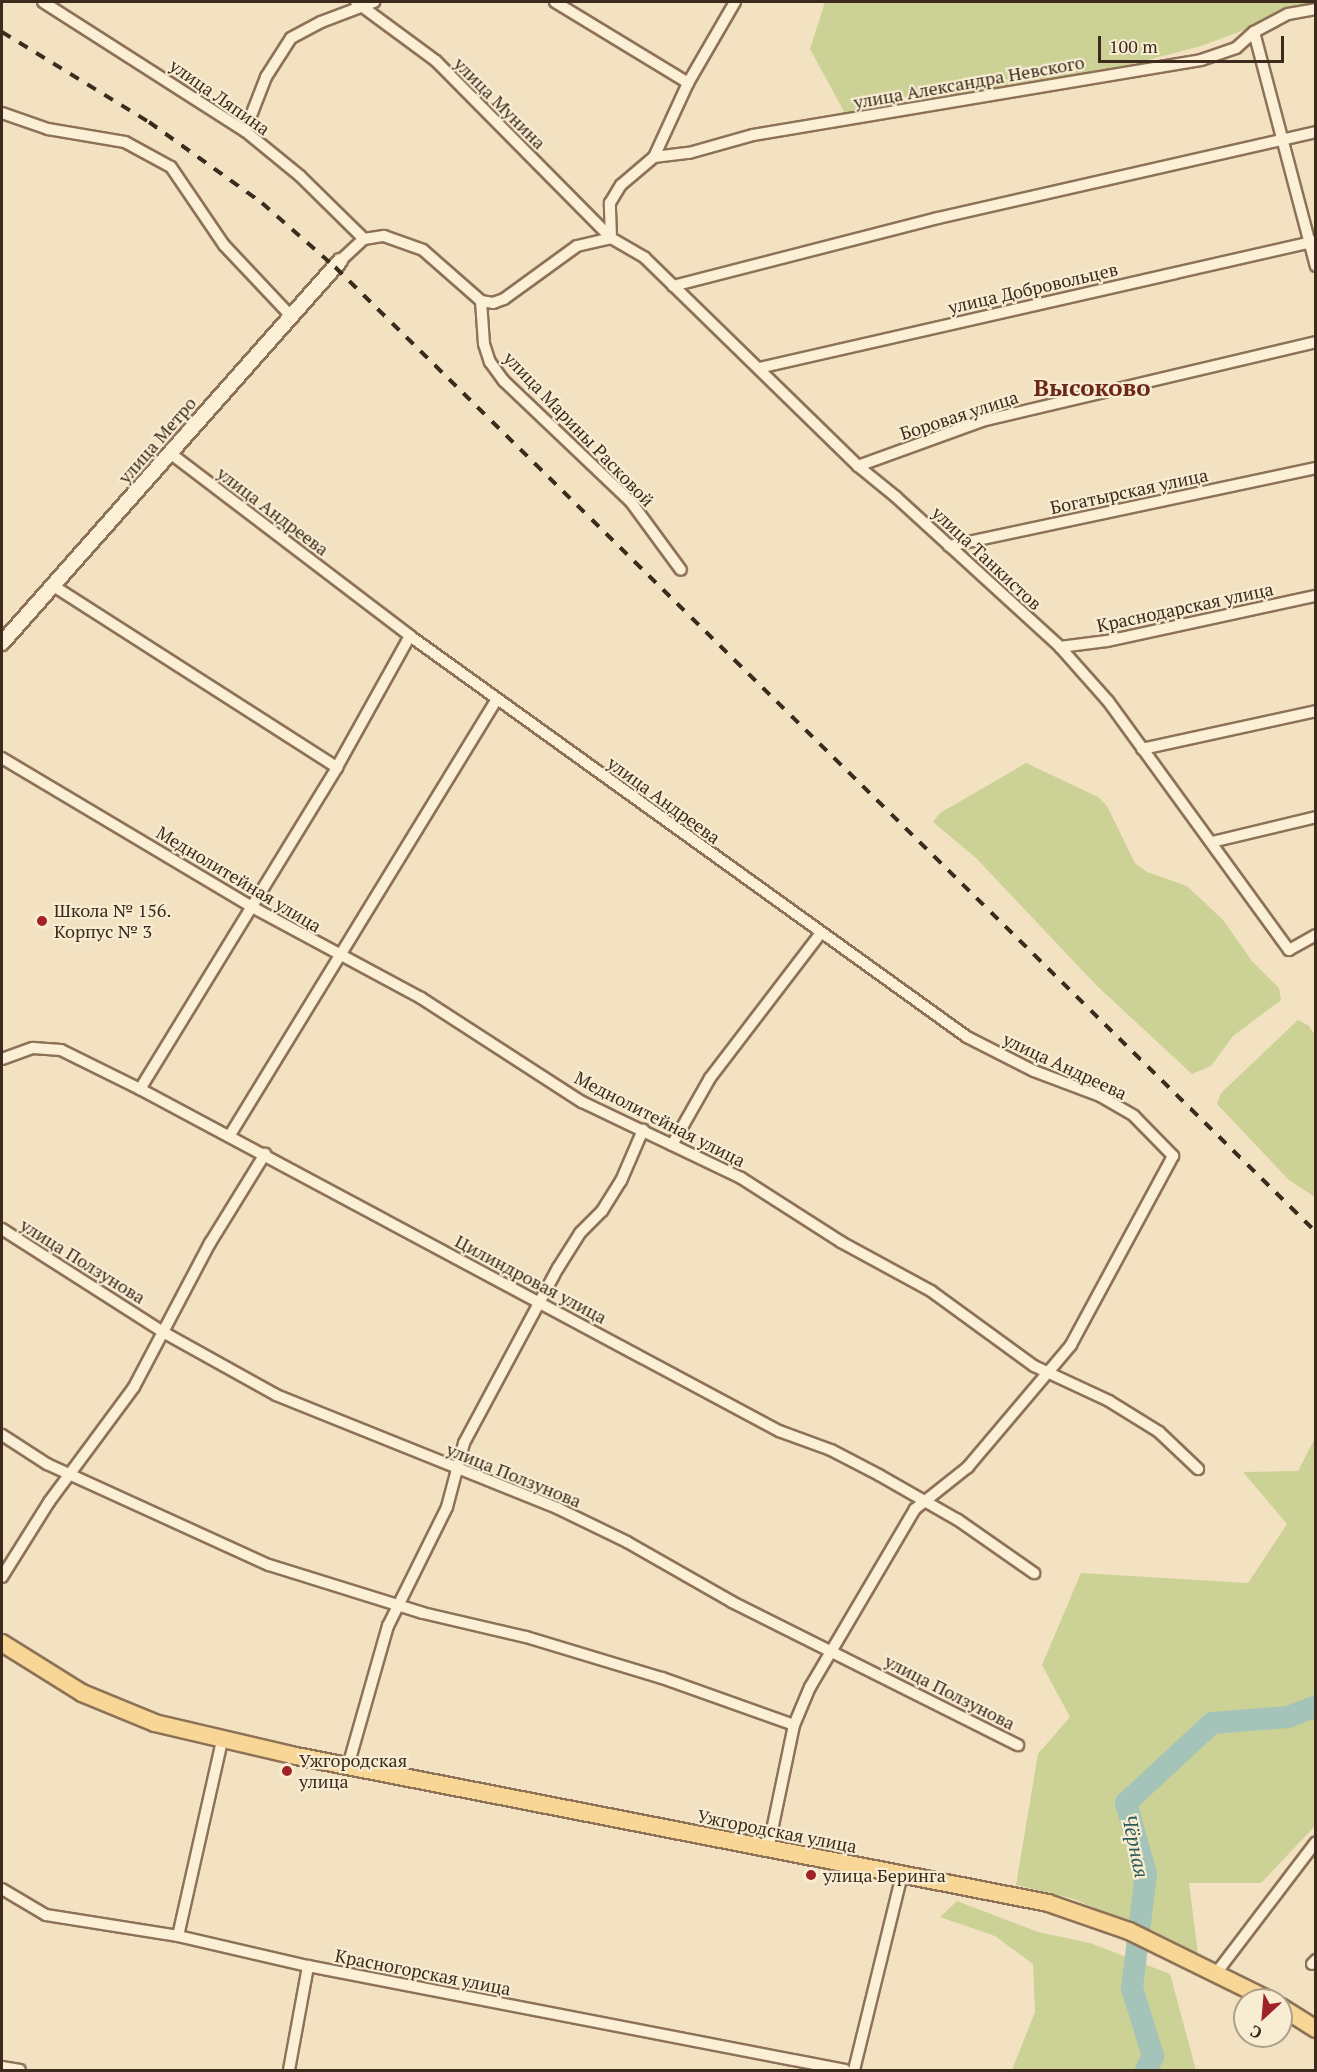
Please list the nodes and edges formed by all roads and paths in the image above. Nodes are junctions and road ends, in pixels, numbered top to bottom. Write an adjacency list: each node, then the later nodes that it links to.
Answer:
1 (43, 2): 9 (street, улица Ляпина)
2 (555, 2): 7 (street)
3 (735, 2): 7 (street)
4 (365, 3): 9 (street); 14 (street, улица Мунина)
5 (1316, 9): 6 (street, улица Александра Невского)
6 (1254, 32): 11 (street); 12 (street, улица Александра Невского)
7 (688, 83): 12 (street)
8 (2, 113): 20 (street)
9 (245, 131): 13 (street, улица Ляпина)
10 (1316, 132): 11 (street)
11 (1285, 139): 15 (street); 18 (street)
12 (654, 157): 14 (street)
13 (364, 238): 16 (street); 19 (street)
14 (611, 238): 18 (street, улица Танкистов); 19 (street)
15 (1313, 241): 17 (street); 22 (street, улица Добровольцев)
16 (340, 261): 20 (street, улица Метро)
17 (1316, 266)
18 (673, 286): 22 (street, улица Танкистов)
19 (481, 301): 27 (street, улица Марины Расковой)
20 (290, 315): 23 (street, улица Метро)
21 (1316, 342): 24 (street, Боровая улица)
22 (759, 368): 24 (street, улица Танкистов)
23 (170, 453): 28 (street, улица Метро); 30 (street, улица Андреева)
24 (858, 466): 26 (street, улица Танкистов)
25 (1316, 468): 26 (street, Богатырская улица)
26 (950, 546): 32 (street, улица Танкистов)
27 (681, 570)
28 (55, 587): 31 (street, улица Метро); 37 (street)
29 (1316, 596): 32 (street, Краснодарская улица)
30 (410, 636): 33 (street, улица Андреева); 37 (street)
31 (2, 643)
32 (1060, 647): 35 (street, улица Танкистов)
33 (497, 699): 41 (street, улица Андреева); 43 (street)
34 (1316, 711): 35 (street)
35 (1142, 749): 39 (street, улица Танкистов)
36 (2, 758): 40 (street, Меднолитейная улица)
37 (337, 767): 40 (street)
38 (1316, 817): 39 (street)
39 (1212, 842): 42 (street, улица Танкистов)
40 (252, 908): 43 (street, Меднолитейная улица); 45 (street)
41 (820, 934): 48 (street); 53 (street, улица Андреева)
42 (1316, 935)
43 (339, 957): 46 (street, Меднолитейная улица); 47 (street)
44 (2, 1059): 45 (street, Цилиндровая улица)
45 (140, 1089): 47 (street, Цилиндровая улица)
46 (643, 1130): 48 (street, Меднолитейная улица); 51 (street)
47 (230, 1135): 49 (street, Цилиндровая улица)
48 (672, 1145): 53 (street, Меднолитейная улица)
49 (265, 1154): 51 (street, Цилиндровая улица); 52 (street)
50 (2, 1229): 52 (street, улица Ползунова)
51 (538, 1301): 55 (street); 58 (street, Цилиндровая улица)
52 (164, 1332): 55 (street, улица Ползунова); 57 (street)
53 (1047, 1373): 56 (street, Меднолитейная улица); 58 (street)
54 (2, 1435): 57 (street)
55 (457, 1468): 61 (street); 63 (street, улица Ползунова)
56 (1198, 1469)
57 (71, 1473): 60 (street); 61 (street)
58 (925, 1500): 59 (street, Цилиндровая улица); 63 (street)
59 (1034, 1574)
60 (2, 1577)
61 (397, 1604): 64 (street); 67 (street)
62 (2, 1643): 65 (main road, Ужгородская улица)
63 (832, 1651): 64 (street); 66 (street, улица Ползунова)
64 (794, 1725): 69 (street)
65 (222, 1740): 67 (main road, Ужгородская улица); 72 (street)
66 (1018, 1745)
67 (348, 1766): 69 (main road, Ужгородская улица)
68 (1316, 1842): 74 (street)
69 (768, 1849): 70 (main road, Ужгородская улица)
70 (902, 1874): 74 (main road, Ужгородская улица); 82 (street)
71 (2, 1890): 72 (street, Красногорская улица)
72 (178, 1936): 73 (street, Красногорская улица)
73 (308, 1966): 80 (street); 81 (street, Красногорская улица)
74 (1217, 1972): 75 (main road, Ужгородская улица)
75 (1247, 1988)
76 (1293, 2015): 77 (main road)
77 (1316, 2029)
78 (2, 2067): 79 (street)
79 (20, 2070)
80 (289, 2070)
81 (845, 2070)
82 (854, 2070)

